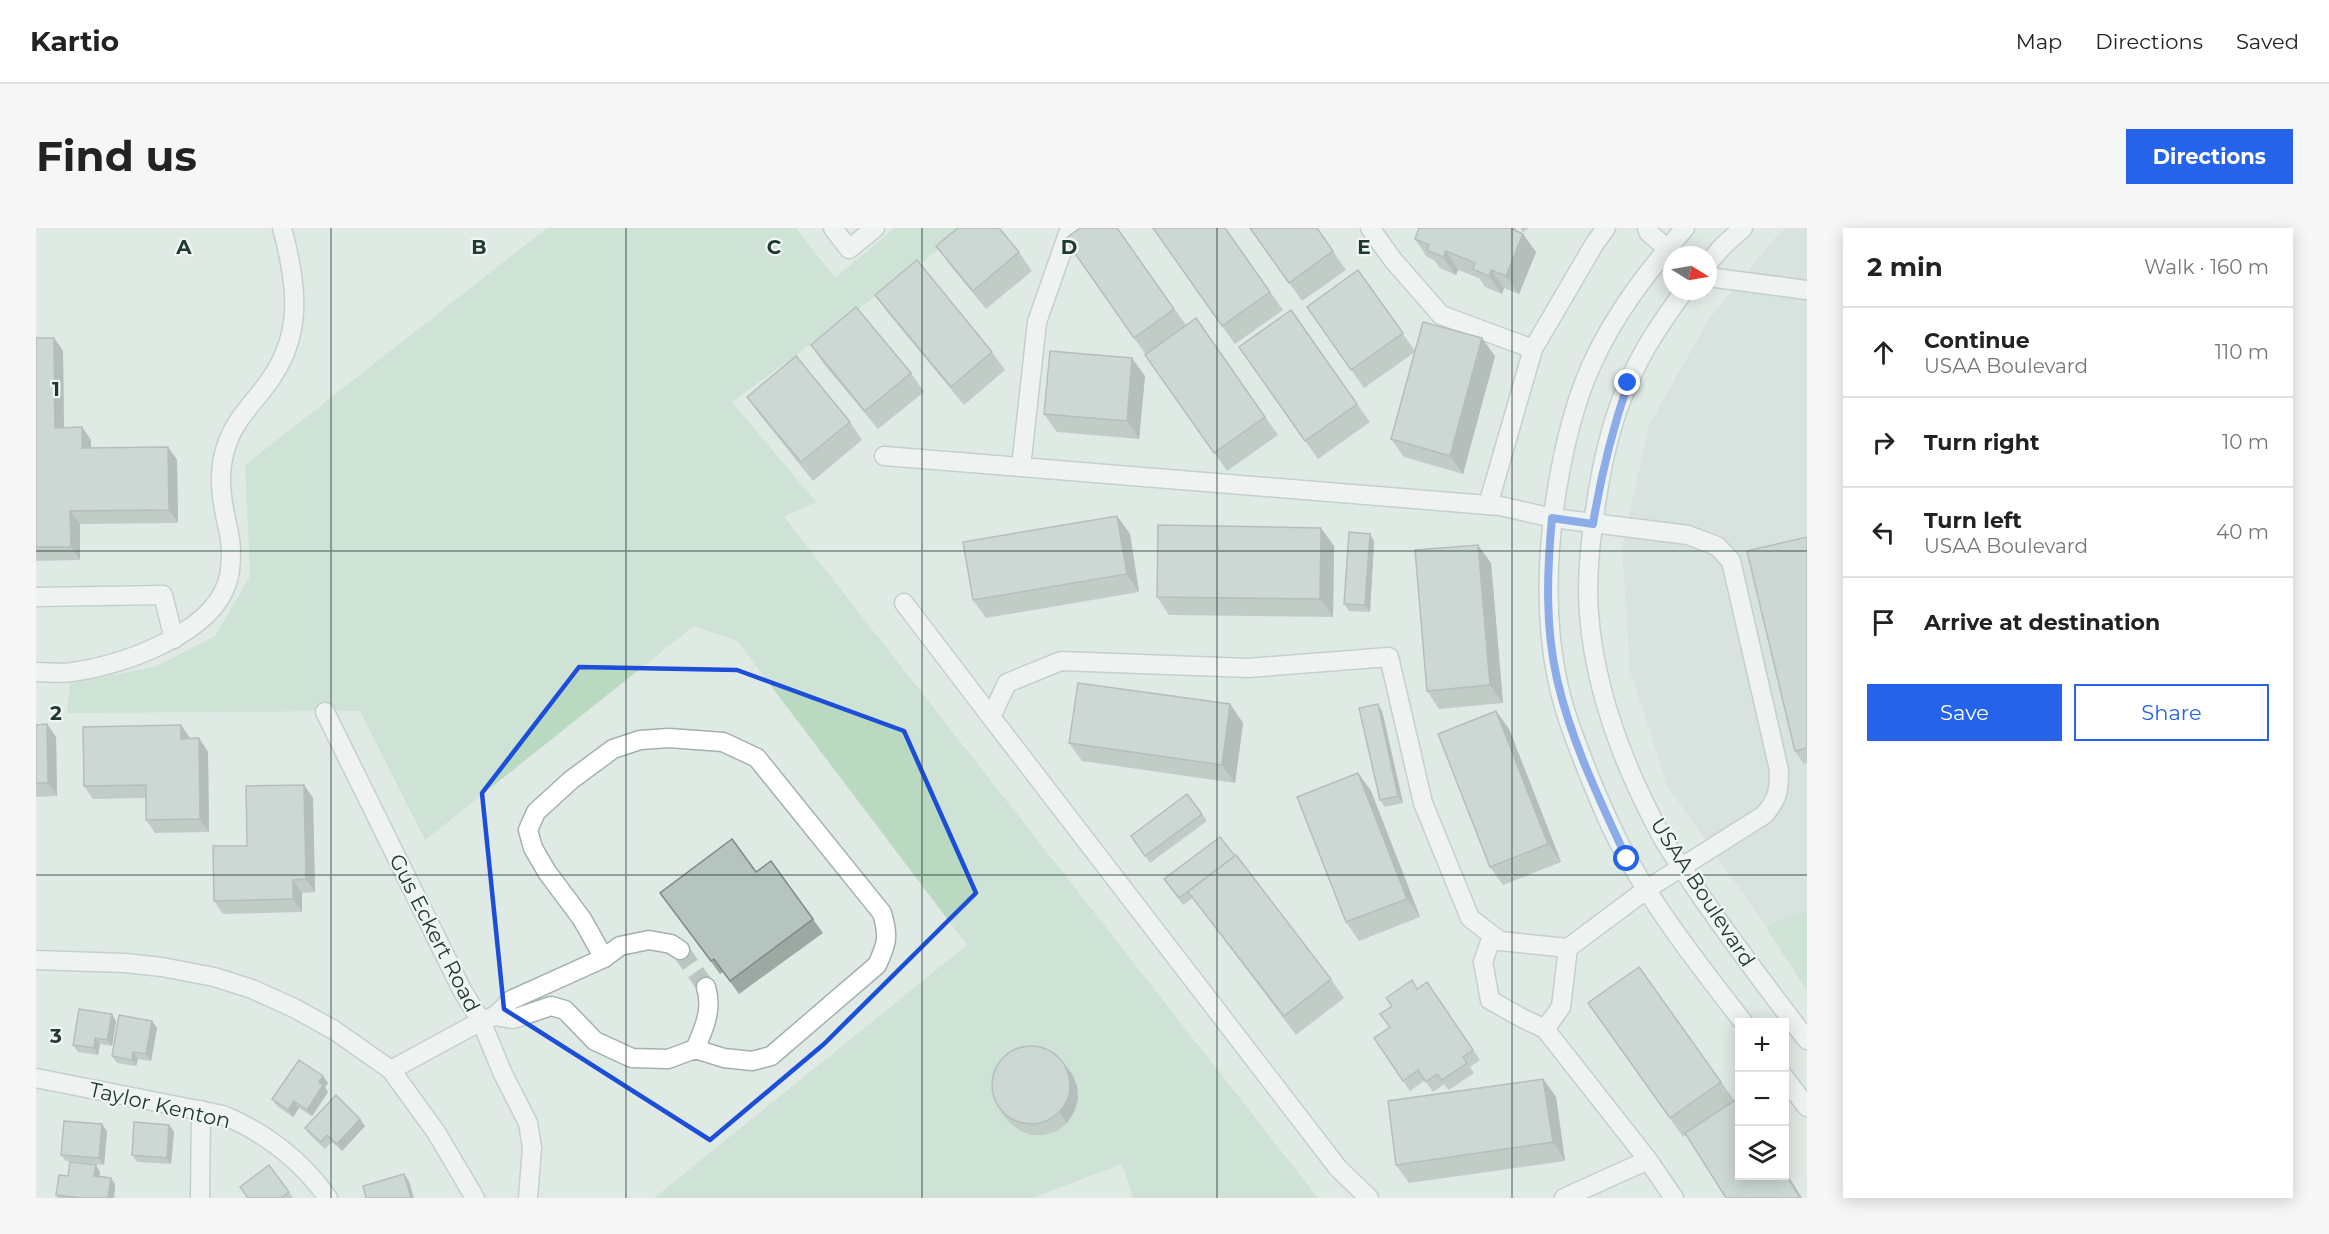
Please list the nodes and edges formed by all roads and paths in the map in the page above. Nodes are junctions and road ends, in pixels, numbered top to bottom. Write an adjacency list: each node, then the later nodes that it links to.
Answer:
1 (282, 228): 25 (street)
2 (833, 228): 3 (street)
3 (875, 228)
4 (1070, 228): 19 (street)
5 (1370, 228): 17 (street)
6 (1606, 228): 17 (street)
7 (1647, 228): 10 (street)
8 (1685, 228): 11 (street, USAA Boulevard)
9 (1743, 228): 12 (street)
10 (1666, 246)
11 (1675, 246)
12 (1717, 253)
13 (1663, 261): 21 (street, USAA Boulevard)
14 (1717, 278): 15 (street)
15 (1807, 290)
16 (1678, 300): 22 (street, USAA Boulevard)
17 (1533, 349): 20 (street)
18 (884, 456): 19 (street)
19 (1021, 467): 20 (street)
20 (1488, 505): 21 (street)
21 (1552, 518): 22 (street); 30 (street, USAA Boulevard)
22 (1593, 524): 29 (street, USAA Boulevard); 29 (street)
23 (36, 597): 25 (street)
24 (904, 603): 28 (street)
25 (174, 639): 26 (street)
26 (36, 672)
27 (325, 712): 38 (street, Gus Eckert Road)
28 (991, 717): 31 (street); 52 (street)
29 (1682, 867): 30 (street); 40 (street, USAA Boulevard)
30 (1647, 889): 32 (street); 37 (street, USAA Boulevard)
31 (1492, 936): 32 (street); 39 (street)
32 (1568, 948): 39 (street)
33 (680, 950): 34 (street)
34 (604, 958): 38 (street); 41 (street)
35 (36, 960): 42 (street)
36 (706, 987): 41 (street)
37 (1739, 1018)
38 (488, 1019): 41 (street); 42 (street, Gus Eckert Road); 51 (street)
39 (1545, 1029): 47 (street)
40 (1807, 1040)
41 (695, 1049)
42 (391, 1070): 50 (street)
43 (36, 1078): 46 (street, Taylor Kenton)
44 (1789, 1082): 45 (street)
45 (1807, 1107)
46 (201, 1110): 48 (street); 49 (street, Taylor Kenton)
47 (1648, 1160): 53 (street); 54 (street)
48 (200, 1198)
49 (328, 1198)
50 (475, 1198)
51 (528, 1198)
52 (1369, 1198)
53 (1564, 1198)
54 (1674, 1198)

